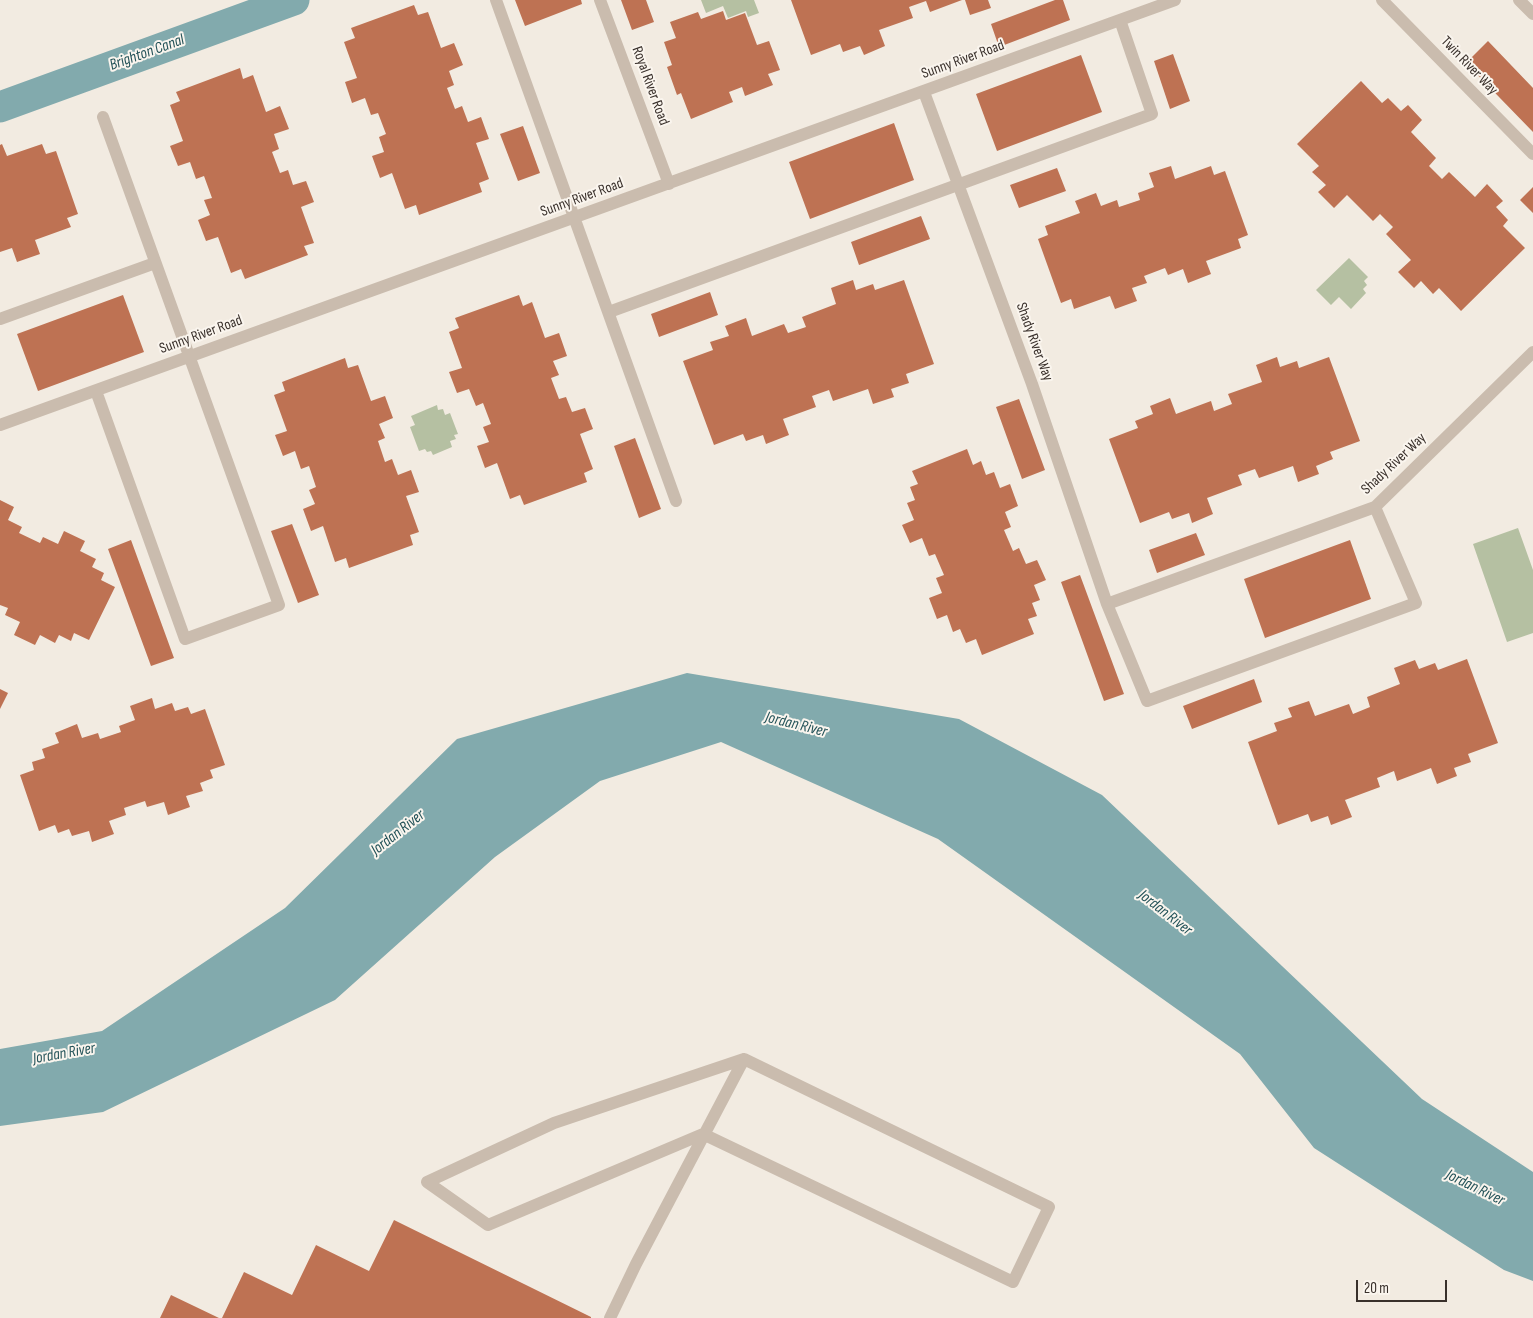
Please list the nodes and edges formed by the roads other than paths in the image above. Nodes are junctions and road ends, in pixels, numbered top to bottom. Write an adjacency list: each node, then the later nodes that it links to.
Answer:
1 (496, 0): 13 (street)
2 (600, 0): 11 (street, Royal River Road)
3 (1175, 0): 7 (street, Sunny River Road)
4 (1382, 0): 10 (street, Twin River Way)
5 (1519, 0): 6 (street)
6 (1533, 14)
7 (1120, 20): 8 (street, Sunny River Road); 12 (street)
8 (924, 92): 11 (street, Sunny River Road); 12 (street, Shady River Way)
9 (103, 117): 14 (street)
10 (1533, 154)
11 (669, 184): 13 (street, Sunny River Road)
12 (960, 184): 15 (street); 23 (street, Shady River Way)
13 (575, 218): 15 (street); 18 (street, Sunny River Road)
14 (155, 263): 16 (street); 18 (street)
15 (609, 312): 21 (street)
16 (0, 319)
17 (1533, 352): 22 (street, Shady River Way)
18 (190, 356): 19 (street, Sunny River Road); 19 (street)
19 (96, 391): 20 (street, Sunny River Road)
20 (0, 425)
21 (676, 501)
22 (1375, 507): 23 (street, Shady River Way); 23 (street, Shady River Way)
23 (1107, 604)
24 (744, 1059): 25 (street); 25 (street); 25 (street)
25 (703, 1134): 26 (street)
26 (610, 1318)

